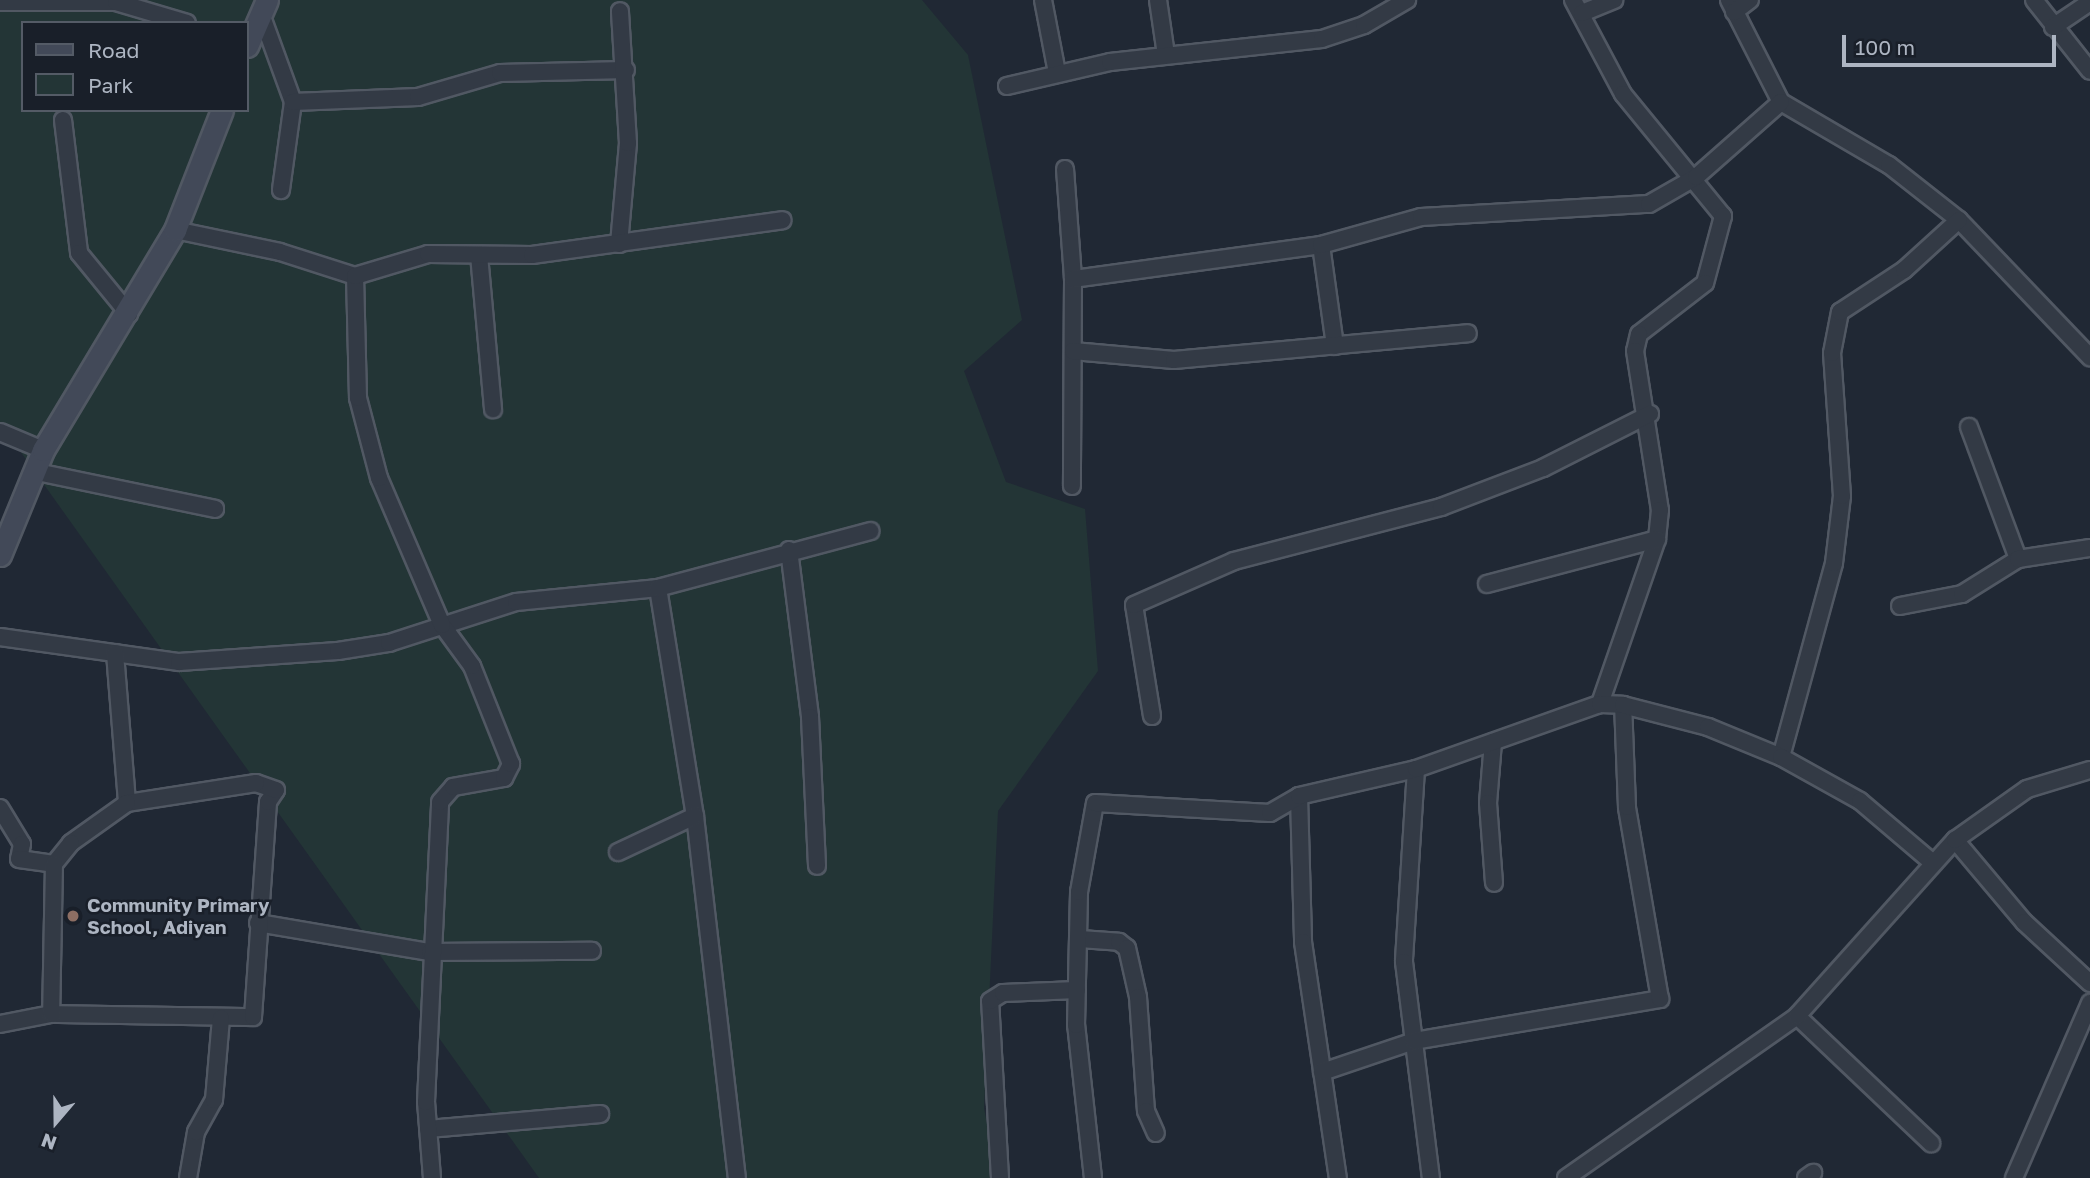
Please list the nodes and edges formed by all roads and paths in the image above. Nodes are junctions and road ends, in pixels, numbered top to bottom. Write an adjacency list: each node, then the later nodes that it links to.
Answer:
1 (1043, 0): 20 (street)
2 (1158, 0): 17 (street)
3 (1407, 0): 17 (street)
4 (1614, 0): 12 (street)
5 (1750, 0): 10 (street)
6 (2034, 0): 15 (street)
7 (116, 1): 8 (street); 14 (street)
8 (0, 2)
9 (2090, 2): 15 (street)
10 (1731, 6): 23 (street)
11 (264, 7): 16 (main road); 22 (street)
12 (1578, 7): 27 (street)
13 (620, 11): 18 (street)
14 (181, 21)
15 (2053, 27): 19 (street)
16 (248, 40)
17 (1166, 55): 20 (street)
18 (626, 70): 22 (street); 32 (street)
19 (2090, 71)
20 (1057, 73): 21 (street)
21 (1007, 86)
22 (293, 102): 28 (street)
23 (1781, 102): 27 (street); 30 (street)
24 (221, 112): 31 (main road)
25 (63, 120): 37 (street)
26 (1065, 169): 36 (street)
27 (1696, 177): 33 (street); 43 (street)
28 (281, 190)
29 (783, 220): 32 (street)
30 (1959, 220): 41 (street); 66 (street)
31 (175, 230): 35 (street); 37 (main road)
32 (619, 244): 34 (street)
33 (1321, 245): 36 (street); 39 (street)
34 (479, 255): 35 (street); 42 (street)
35 (355, 276): 59 (street)
36 (1073, 279): 40 (street)
37 (129, 314): 46 (main road)
38 (1468, 333): 39 (street)
39 (1335, 346): 40 (street)
40 (1073, 351): 48 (street)
41 (2090, 357)
42 (493, 409)
43 (1650, 414): 51 (street); 64 (street)
44 (1969, 427): 55 (street)
45 (0, 432): 46 (street)
46 (43, 450): 47 (main road)
47 (37, 472): 49 (street); 54 (main road)
48 (1072, 486)
49 (215, 509)
50 (870, 531): 53 (street)
51 (1657, 539): 56 (street); 62 (street)
52 (2090, 548): 55 (street)
53 (789, 550): 57 (street); 77 (street)
54 (0, 555)
55 (2018, 559): 58 (street)
56 (1486, 584)
57 (658, 588): 59 (street); 72 (street)
58 (1900, 606)
59 (442, 625): 61 (street); 82 (street)
60 (0, 637): 61 (street)
61 (115, 653): 70 (street)
62 (1600, 704): 63 (street); 65 (street)
63 (1623, 705): 66 (street); 90 (street)
64 (1152, 716)
65 (1493, 742): 67 (street); 78 (street)
66 (1781, 757): 75 (street)
67 (1416, 769): 69 (street); 90 (street)
68 (2090, 770): 73 (street)
69 (1299, 796): 80 (street); 91 (street)
70 (127, 803): 76 (street); 79 (street)
71 (0, 808): 76 (street)
72 (695, 816): 74 (street); 98 (street)
73 (1955, 840): 75 (street); 83 (street)
74 (618, 852)
75 (1931, 862): 87 (street)
76 (54, 864): 86 (street)
77 (817, 866)
78 (1494, 883)
79 (258, 923): 82 (street); 88 (street)
80 (1080, 939): 84 (street); 94 (street)
81 (592, 951): 82 (street)
82 (430, 952): 93 (street)
83 (2090, 981)
84 (1077, 990): 99 (street); 100 (street)
85 (2090, 1003): 104 (street)
86 (51, 1014): 88 (street); 89 (street)
87 (1797, 1016): 95 (street); 103 (street)
88 (221, 1018): 96 (street)
89 (0, 1024)
90 (1414, 1041): 91 (street); 102 (street)
91 (1322, 1072): 101 (street)
92 (600, 1114): 93 (street)
93 (428, 1129): 97 (street)
94 (1156, 1133)
95 (1931, 1143)
96 (188, 1178)
97 (432, 1178)
98 (737, 1178)
99 (1000, 1178)
100 (1093, 1178)
101 (1338, 1178)
102 (1431, 1178)
103 (1566, 1178)
104 (2014, 1178)

